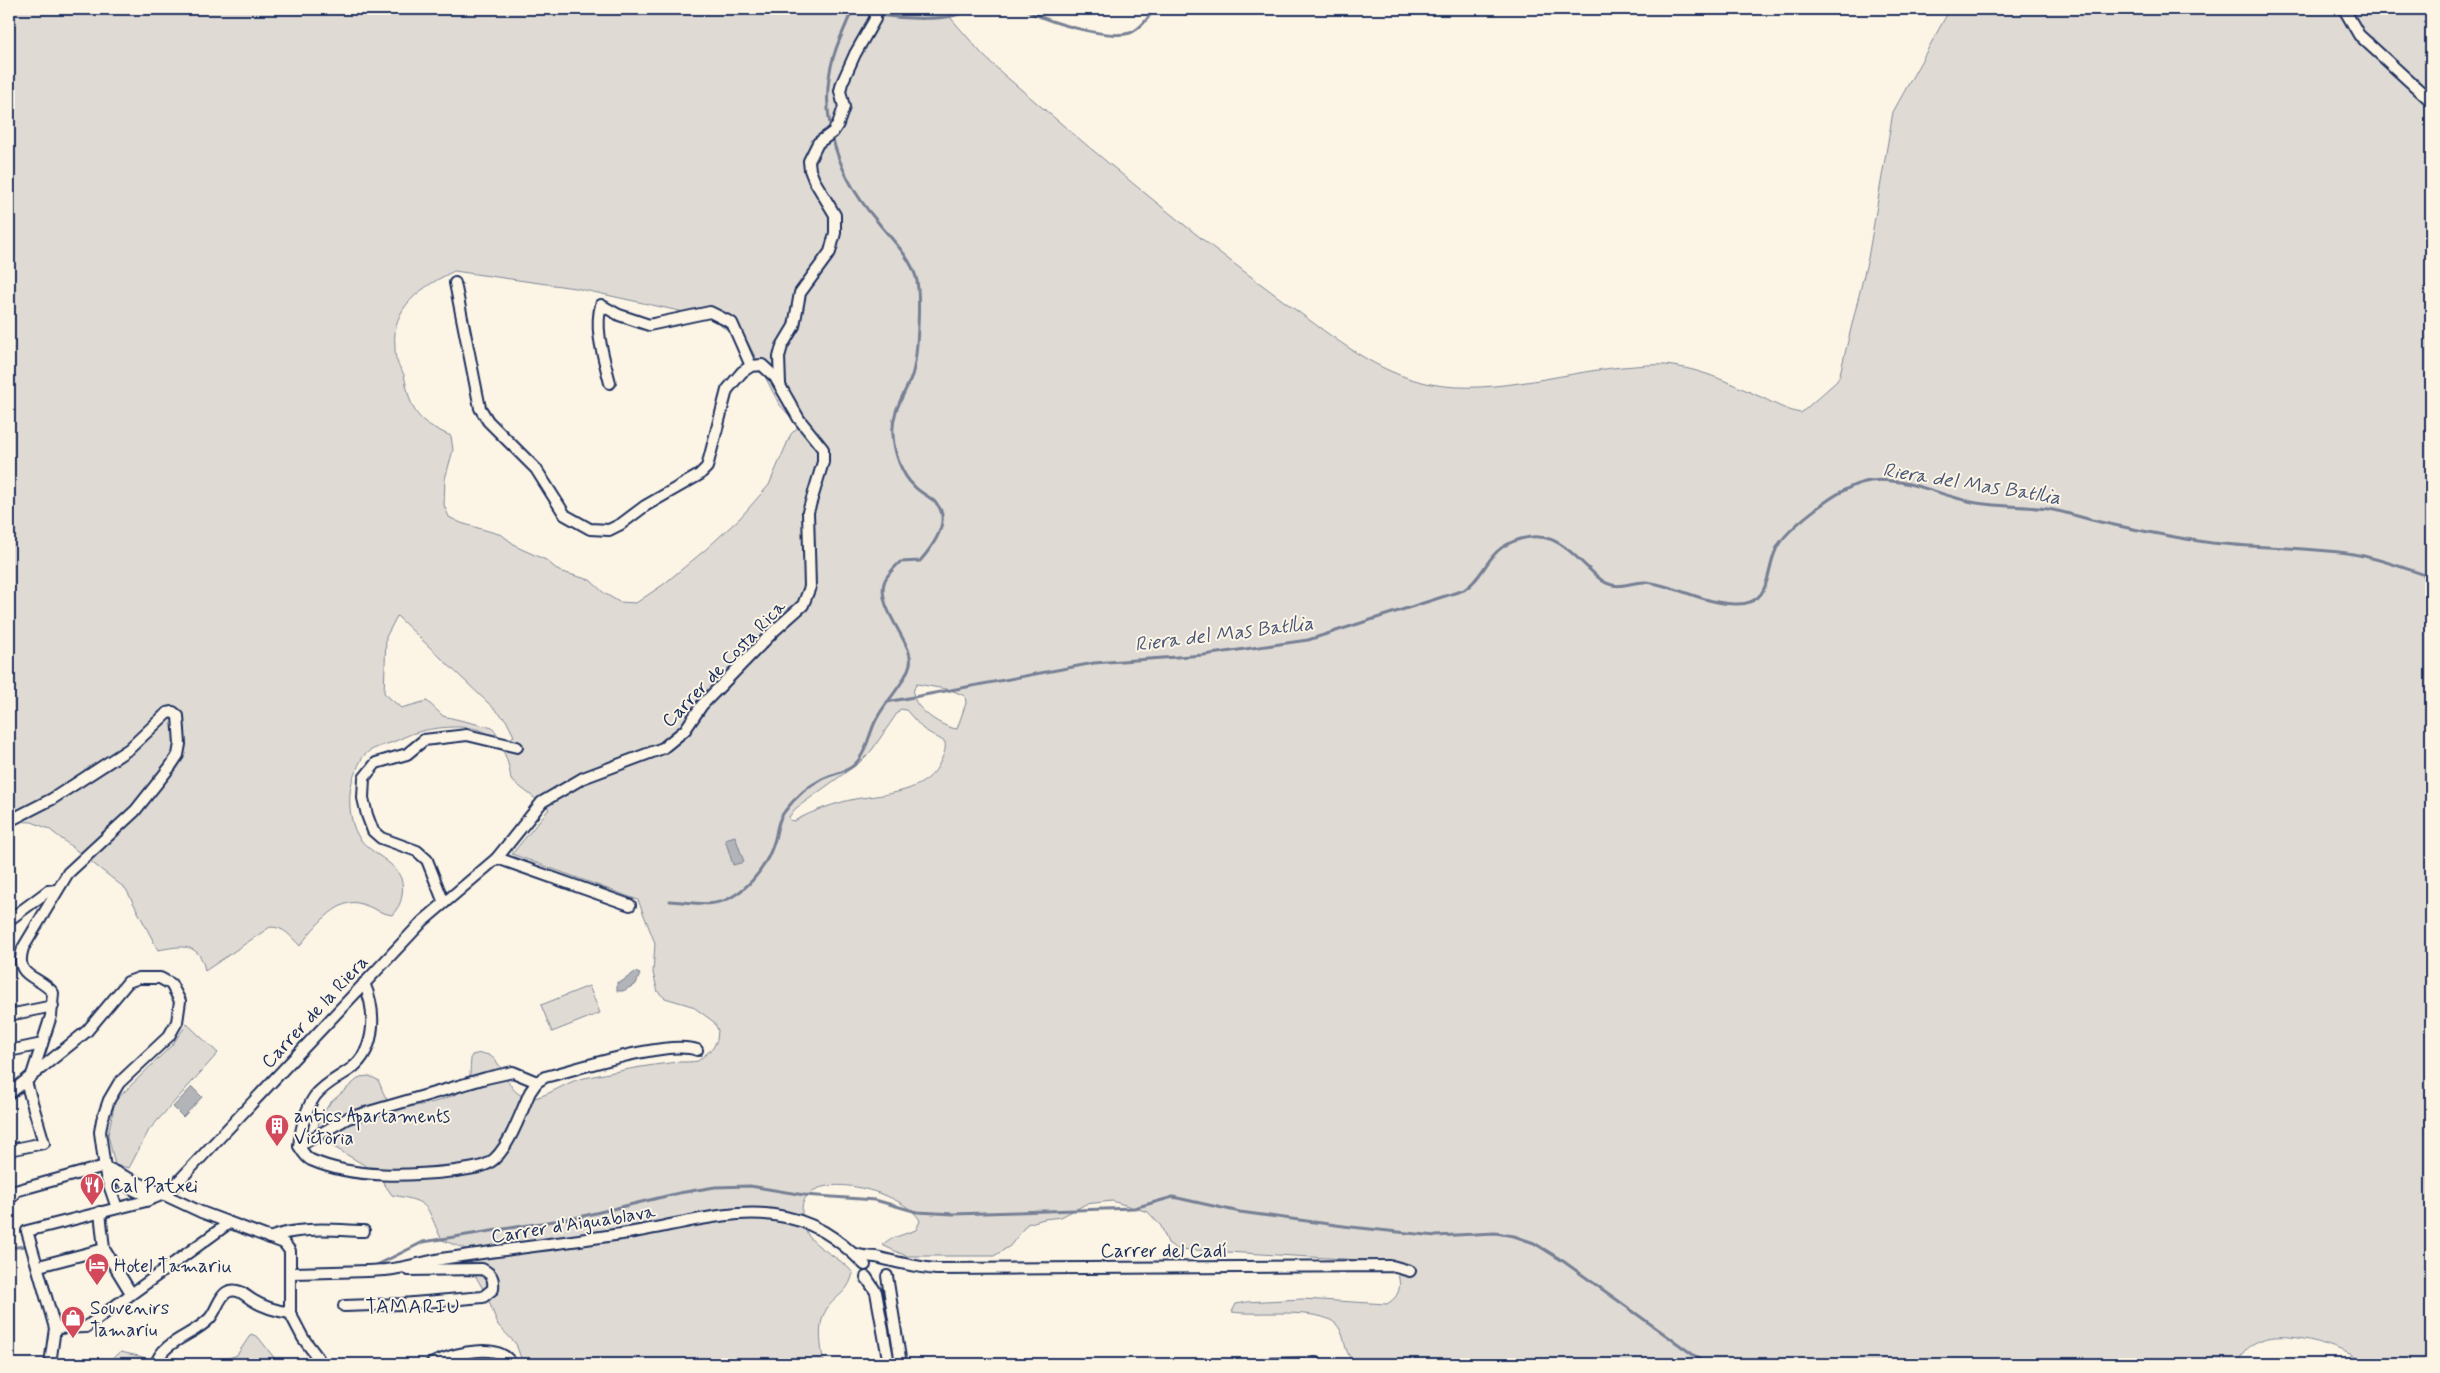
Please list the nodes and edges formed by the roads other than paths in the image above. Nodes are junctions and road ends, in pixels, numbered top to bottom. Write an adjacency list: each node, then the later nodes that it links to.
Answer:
1 (875, 9): 7 (street)
2 (2344, 9): 3 (street)
3 (2431, 101)
4 (455, 283): 5 (street)
5 (751, 366): 6 (street); 7 (street, Carrer de Costa Rica)
6 (610, 383)
7 (780, 384): 10 (street, Carrer de Costa Rica)
8 (517, 747): 12 (street)
9 (9, 821): 11 (street)
10 (497, 858): 12 (street, Carrer de la Riera); 13 (street)
11 (56, 890): 14 (street); 16 (street)
12 (444, 903): 15 (street, Carrer de la Riera)
13 (630, 906)
14 (9, 920)
15 (364, 984): 24 (street); 27 (street, Carrer de la Riera)
16 (53, 1006): 17 (street); 18 (street)
17 (9, 1015)
18 (42, 1044): 20 (street); 21 (street)
19 (697, 1050): 22 (street)
20 (9, 1051)
21 (26, 1082): 23 (street); 25 (street); 26 (street)
22 (537, 1082): 24 (street); 24 (street)
23 (9, 1094)
24 (299, 1146)
25 (9, 1150)
26 (107, 1164): 27 (street); 28 (street); 29 (street)
27 (164, 1194): 29 (street, Carrer de la Riera); 31 (street)
28 (13, 1196)
29 (117, 1208): 30 (street, Carrer de la Riera)
30 (100, 1212): 34 (street); 39 (street, Carrer de la Riera)
31 (229, 1223): 33 (street); 46 (street)
32 (364, 1231): 33 (street)
33 (269, 1238): 43 (street)
34 (104, 1250): 39 (street); 46 (street)
35 (851, 1251): 36 (street, Carrer d'Aiguablava); 38 (street, Carrer d'Aiguablava); 41 (street, Carrer d'Aiguablava)
36 (873, 1258): 37 (street); 38 (street)
37 (884, 1260): 40 (street, Carrer del Cadí); 44 (street)
38 (865, 1265): 45 (street)
39 (39, 1266): 49 (street)
40 (918, 1267): 42 (street, Carrer del Cadí); 44 (street, Carrer del Cadí)
41 (386, 1270): 43 (street, Carrer d'Aiguablava); 47 (street)
42 (1410, 1271)
43 (290, 1273): 48 (street)
44 (888, 1276): 45 (street); 57 (street)
45 (866, 1277): 56 (street)
46 (131, 1293): 49 (street)
47 (344, 1306)
48 (290, 1313): 50 (street); 53 (street)
49 (55, 1328): 52 (street)
50 (318, 1358)
51 (1316, 1362): 58 (street)
52 (50, 1364)
53 (156, 1364)
54 (431, 1364): 55 (street)
55 (512, 1364)
56 (889, 1364)
57 (901, 1364)
58 (1258, 1364)

